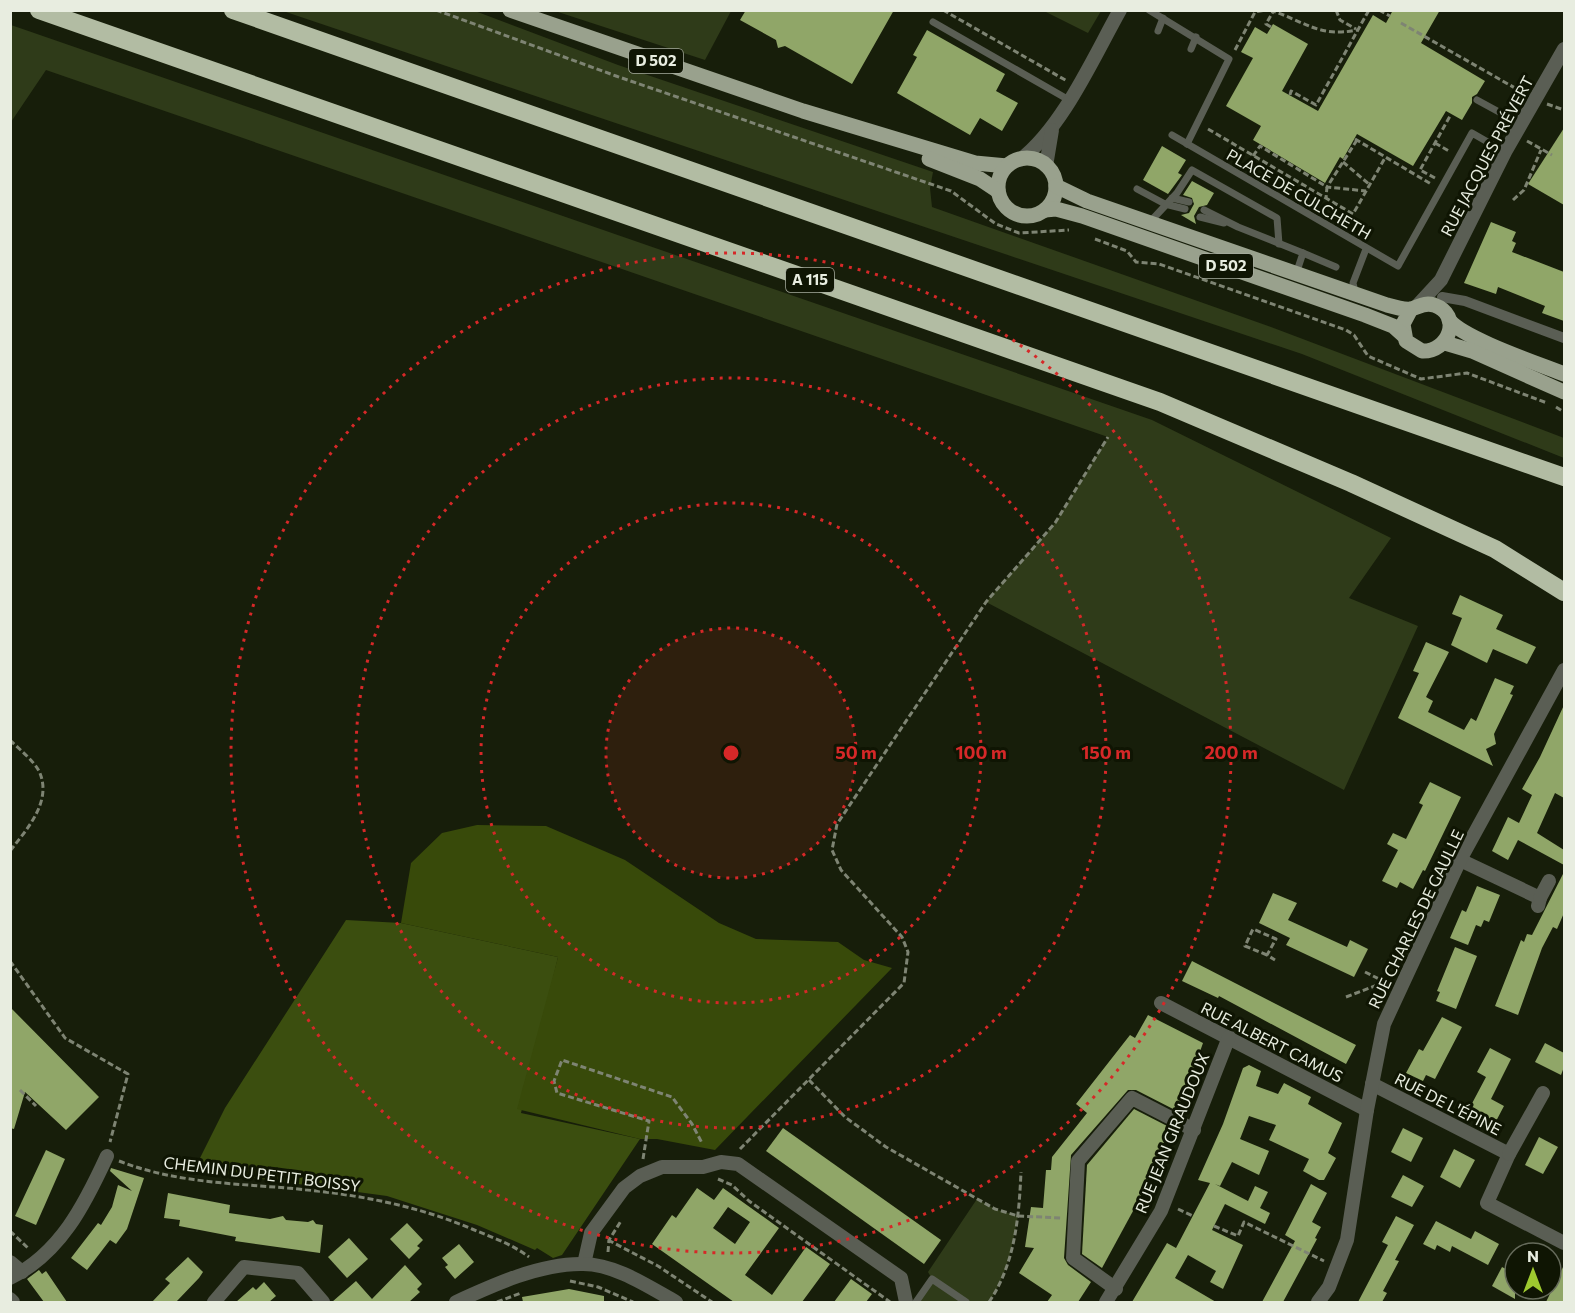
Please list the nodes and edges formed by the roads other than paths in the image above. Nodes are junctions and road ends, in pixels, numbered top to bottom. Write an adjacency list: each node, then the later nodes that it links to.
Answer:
1 (39, 10): 50 (highway, A 115)
2 (233, 10): 49 (highway)
3 (510, 10): 14 (main road, D 502)
4 (1120, 10): 12 (street)
5 (1149, 10): 6 (lane)
6 (1163, 18): 8 (lane); 9 (lane)
7 (933, 22): 12 (lane)
8 (1158, 31)
9 (1196, 37): 10 (lane); 18 (lane)
10 (1191, 49)
11 (1564, 51): 16 (street, RUE JACQUES PRÉVERT)
12 (1069, 100): 15 (street)
13 (1477, 100): 16 (lane)
14 (803, 111): 20 (main road, D 502); 24 (main road, D 502)
15 (1053, 126): 20 (street); 21 (street)
16 (1518, 129): 19 (street, RUE JACQUES PRÉVERT)
17 (1172, 135): 18 (lane, PLACE DE CULCHETH)
18 (1187, 144): 35 (lane, PLACE DE CULCHETH)
19 (1505, 152): 35 (lane, PLACE DE CULCHETH); 39 (street, RUE JACQUES PRÉVERT)
20 (1014, 163): 21 (main road); 24 (main road)
21 (1046, 166): 22 (main road)
22 (1056, 186): 29 (main road); 32 (main road, D 502)
23 (1137, 189): 27 (lane)
24 (998, 192): 29 (main road)
25 (1172, 198): 26 (lane); 27 (lane); 34 (lane)
26 (1189, 201)
27 (1165, 204): 28 (lane); 32 (lane)
28 (1185, 209)
29 (1045, 210): 44 (main road, D 502)
30 (1204, 210): 33 (lane)
31 (1200, 217): 33 (lane)
32 (1149, 223): 38 (main road, D 502)
33 (1238, 227): 34 (lane)
34 (1279, 244): 36 (lane)
35 (1366, 249): 40 (lane)
36 (1303, 253): 37 (lane); 38 (lane)
37 (1336, 267)
38 (1296, 274): 40 (main road, D 502)
39 (1442, 280): 41 (street, RUE JACQUES PRÉVERT); 42 (street, RUE JACQUES PRÉVERT)
40 (1356, 295): 42 (main road, D 502)
41 (1442, 297): 43 (street, RUE JACQUES PRÉVERT); 45 (street)
42 (1414, 307): 43 (main road); 44 (main road)
43 (1447, 317): 46 (main road); 47 (main road)
44 (1403, 335): 46 (main road)
45 (1564, 338)
46 (1445, 343): 48 (main road)
47 (1564, 374)
48 (1564, 392)
49 (1564, 477)
50 (1564, 592)
51 (1564, 670): 52 (street, RUE CHARLES DE GAULLE)
52 (1460, 860): 53 (street); 56 (street, RUE CHARLES DE GAULLE)
53 (1549, 881)
54 (1161, 1003): 55 (street, RUE ALBERT CAMUS)
55 (1229, 1037): 58 (street, RUE ALBERT CAMUS); 59 (street, RUE JEAN GIRAUDOUX)
56 (1372, 1084): 58 (street, RUE CHARLES DE GAULLE); 60 (street, RUE DE L'ÉPINE)
57 (1543, 1093): 60 (street, RUE DE L'ÉPINE)
58 (1367, 1110): 76 (street, RUE CHARLES DE GAULLE)
59 (1194, 1130): 66 (street, RUE JEAN GIRAUDOUX); 66 (street)
60 (1509, 1154): 62 (street, RUE DE L'ÉPINE)
61 (107, 1156): 65 (street)
62 (1564, 1243)
63 (10, 1262): 65 (street)
64 (584, 1264): 67 (street); 71 (street); 72 (street)
65 (16, 1275)
66 (1116, 1288): 75 (street, RUE JEAN GIRAUDOUX)
67 (481, 1297): 70 (street)
68 (214, 1302): 69 (street)
69 (323, 1302)
70 (456, 1302)
71 (676, 1302)
72 (906, 1302)
73 (916, 1302): 74 (lane)
74 (966, 1302)
75 (1106, 1302)
76 (1318, 1302)

